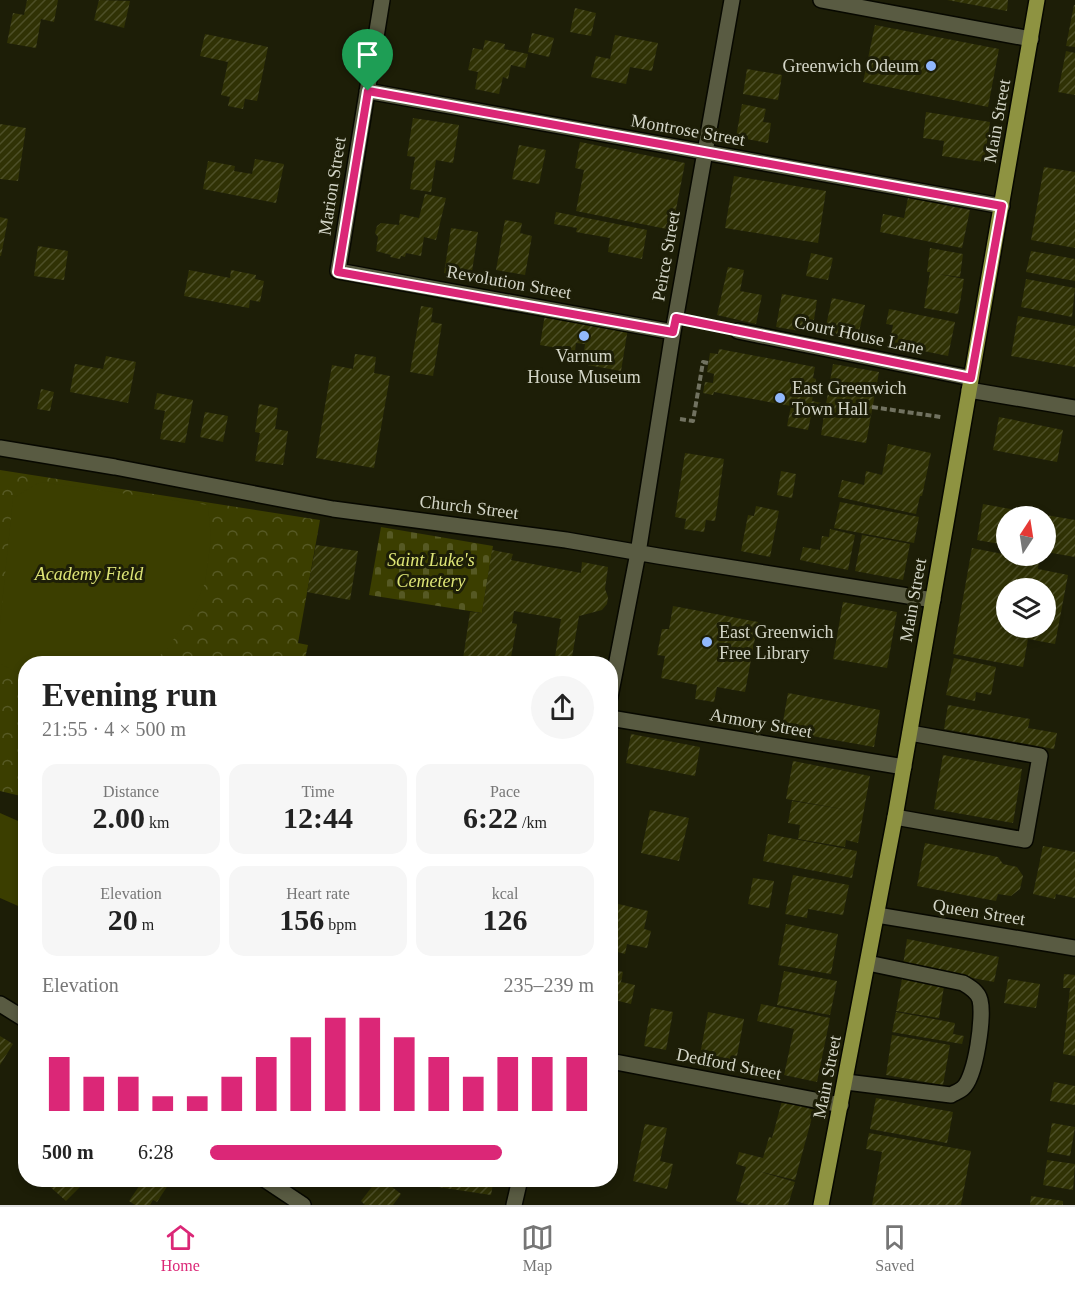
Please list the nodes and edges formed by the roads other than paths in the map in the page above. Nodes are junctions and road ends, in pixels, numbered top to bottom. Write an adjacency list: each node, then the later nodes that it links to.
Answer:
1 (382, 0): 6 (street, Marion Street)
2 (732, 0): 7 (street, Peirce Street)
3 (821, 0): 5 (street)
4 (1037, 0): 5 (main road, Main Street)
5 (1031, 39): 8 (main road, Main Street)
6 (368, 91): 7 (street, Montrose Street); 9 (street, Marion Street)
7 (705, 152): 8 (street, Montrose Street); 10 (street, Peirce Street)
8 (1002, 206): 12 (main road, Main Street)
9 (338, 272): 10 (street, Revolution Street)
10 (674, 325): 15 (street, Peirce Street)
11 (738, 331): 12 (street, Court House Lane)
12 (970, 384): 13 (street, Court House Lane); 16 (main road, Main Street)
13 (1075, 408)
14 (0, 448): 15 (street, Church Street)
15 (638, 553): 16 (street, Church Street); 17 (street, Peirce Street)
16 (933, 600): 19 (main road, Main Street)
17 (618, 656)
18 (618, 719): 20 (street, Armory Street)
19 (910, 733): 20 (main road, Main Street); 21 (street)
20 (904, 767): 21 (main road, Main Street)
21 (895, 817): 22 (main road, Main Street)
22 (877, 915): 23 (street, Queen Street); 24 (main road, Main Street)
23 (1075, 948)
24 (868, 963): 28 (main road, Main Street); 28 (street)
25 (0, 1004): 26 (street)
26 (18, 1015)
27 (618, 1063): 29 (street, Dedford Street)
28 (846, 1082): 29 (main road, Main Street)
29 (841, 1105): 34 (main road, Main Street)
30 (276, 1187): 32 (street)
31 (518, 1187): 33 (street)
32 (303, 1205)
33 (514, 1205)
34 (821, 1205)

